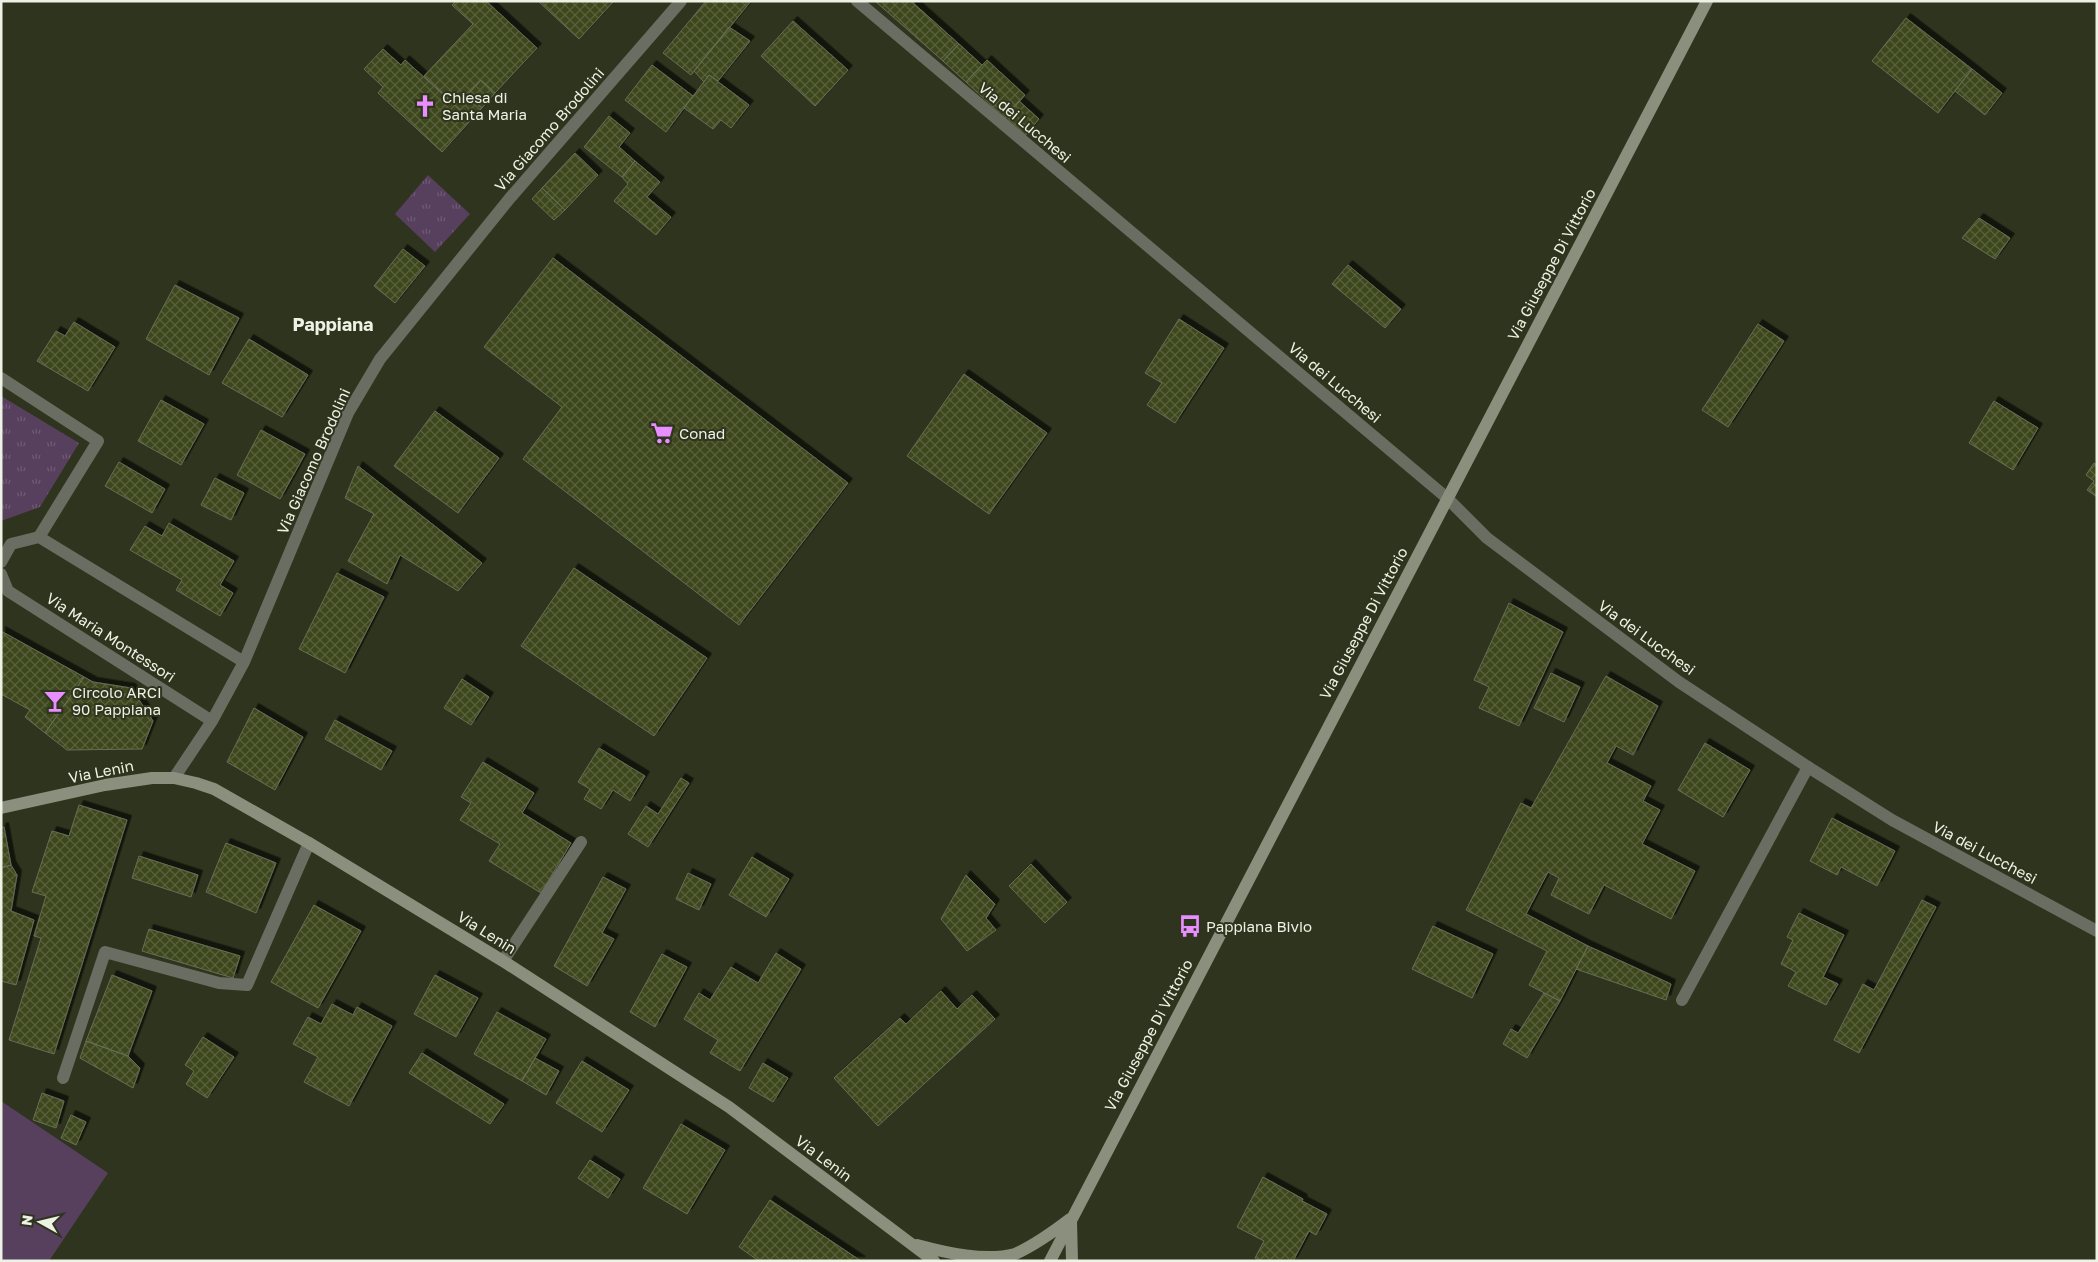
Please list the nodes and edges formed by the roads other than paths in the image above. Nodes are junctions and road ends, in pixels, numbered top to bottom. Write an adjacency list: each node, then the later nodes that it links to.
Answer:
1 (681, 1): 9 (street, Via Giacomo Brodolini)
2 (857, 1): 5 (street, Via dei Lucchesi)
3 (1707, 1): 5 (main road, Via Giuseppe Di Vittorio)
4 (1, 378): 6 (street)
5 (1447, 498): 11 (street, Via dei Lucchesi); 20 (main road, Via Giuseppe Di Vittorio)
6 (39, 537): 7 (street); 9 (street)
7 (1, 562)
8 (1, 574): 10 (street, Via Maria Montessori)
9 (244, 662): 10 (street, Via Giacomo Brodolini)
10 (212, 721): 12 (street, Via Giacomo Brodolini)
11 (1808, 767): 16 (street, Via dei Lucchesi); 18 (street)
12 (174, 778): 13 (main road, Via Lenin); 15 (main road, Via Lenin)
13 (1, 808)
14 (580, 842): 17 (street)
15 (309, 843): 17 (main road, Via Lenin); 19 (street)
16 (2097, 931)
17 (503, 961): 21 (main road, Via Lenin)
18 (1682, 1000)
19 (63, 1078)
20 (1071, 1219): 21 (main road, Via Lenin); 24 (main road, Via Giuseppe Di Vittorio); 25 (main road)
21 (910, 1243): 22 (main road, Via Lenin); 23 (main road, Via Lenin)
22 (919, 1261)
23 (934, 1261)
24 (1050, 1261)
25 (1072, 1261)

